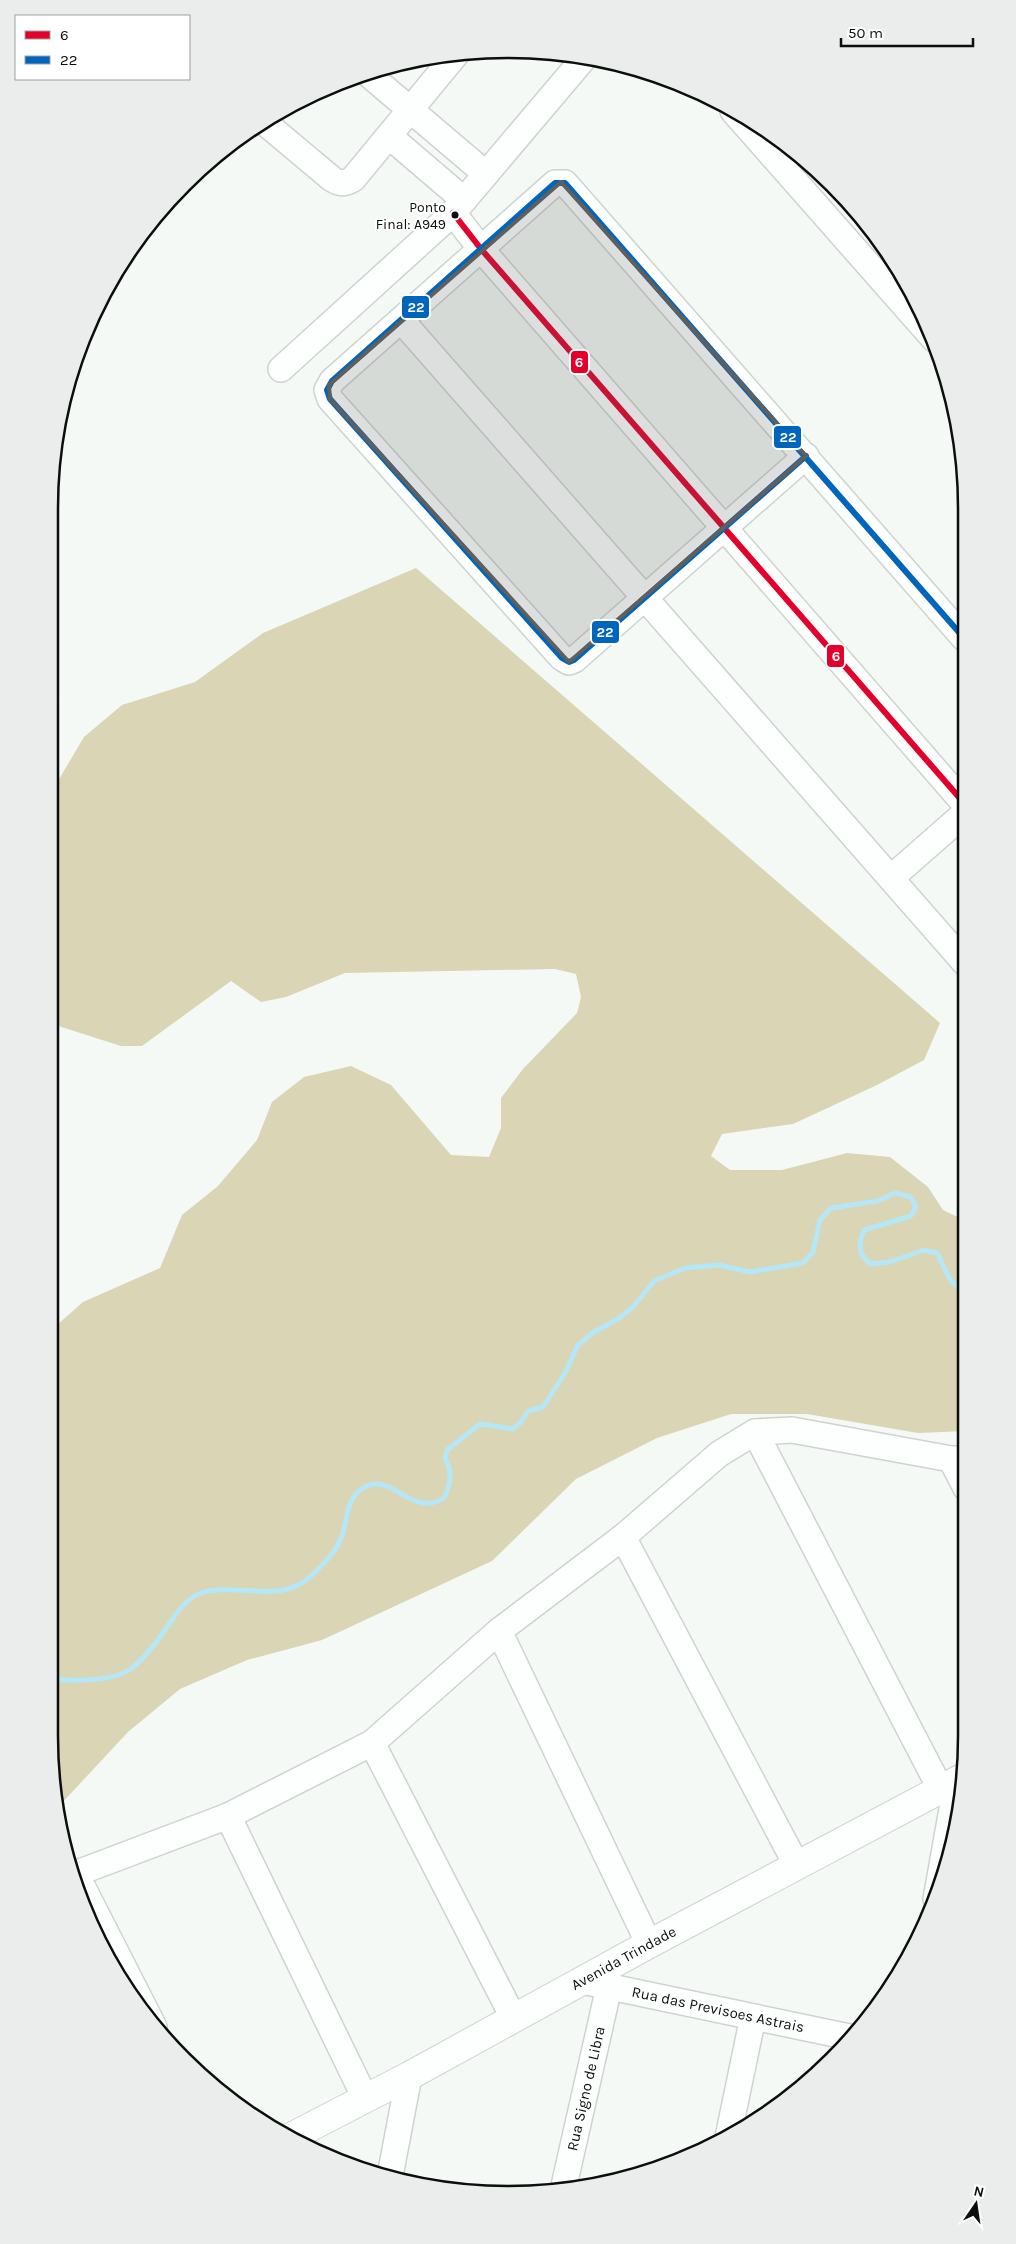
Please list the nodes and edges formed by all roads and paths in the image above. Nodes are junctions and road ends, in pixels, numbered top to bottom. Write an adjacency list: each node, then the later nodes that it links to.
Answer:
1 (451, 61): 4 (street)
2 (580, 63): 8 (street)
3 (373, 78): 4 (street)
4 (411, 109): 7 (street); 8 (street)
5 (744, 125): 11 (street)
6 (269, 126): 7 (street)
7 (389, 136): 9 (street)
8 (486, 174): 9 (street)
9 (459, 206): 10 (street); 13 (street)
10 (481, 249): 12 (street); 14 (street); 15 (street)
11 (917, 319)
12 (402, 320): 16 (street); 16 (street)
13 (281, 369)
14 (806, 456): 15 (street); 17 (street)
15 (724, 528): 16 (street); 18 (street)
16 (645, 598): 20 (street)
17 (958, 631)
18 (958, 796)
19 (958, 819): 20 (street)
20 (891, 878): 21 (street)
21 (958, 955)
22 (755, 1432): 23 (street); 24 (street); 27 (street)
23 (958, 1459)
24 (623, 1537): 25 (street); 30 (street)
25 (499, 1631): 26 (street); 33 (street)
26 (372, 1743): 28 (street); 38 (street)
27 (953, 1783): 29 (street); 30 (main road, Avenida Trindade)
28 (228, 1816): 31 (street); 41 (street)
29 (942, 1855)
30 (797, 1866): 33 (main road, Avenida Trindade)
31 (79, 1873)
32 (95, 1916): 34 (street)
33 (649, 1944): 35 (main road, Avenida Trindade)
34 (128, 1978)
35 (582, 1981): 36 (street, Rua das Previsoes Astrais); 38 (main road, Avenida Trindade)
36 (609, 1987): 37 (street, Rua das Previsoes Astrais); 45 (street, Rua Signo de Libra)
37 (753, 2017): 39 (street, Rua das Previsoes Astrais); 42 (street)
38 (514, 2019): 40 (main road, Avenida Trindade)
39 (844, 2036)
40 (410, 2076): 41 (main road, Avenida Trindade); 44 (street)
41 (365, 2098): 43 (main road, Avenida Trindade)
42 (730, 2128)
43 (297, 2134)
44 (391, 2171)
45 (565, 2183)

